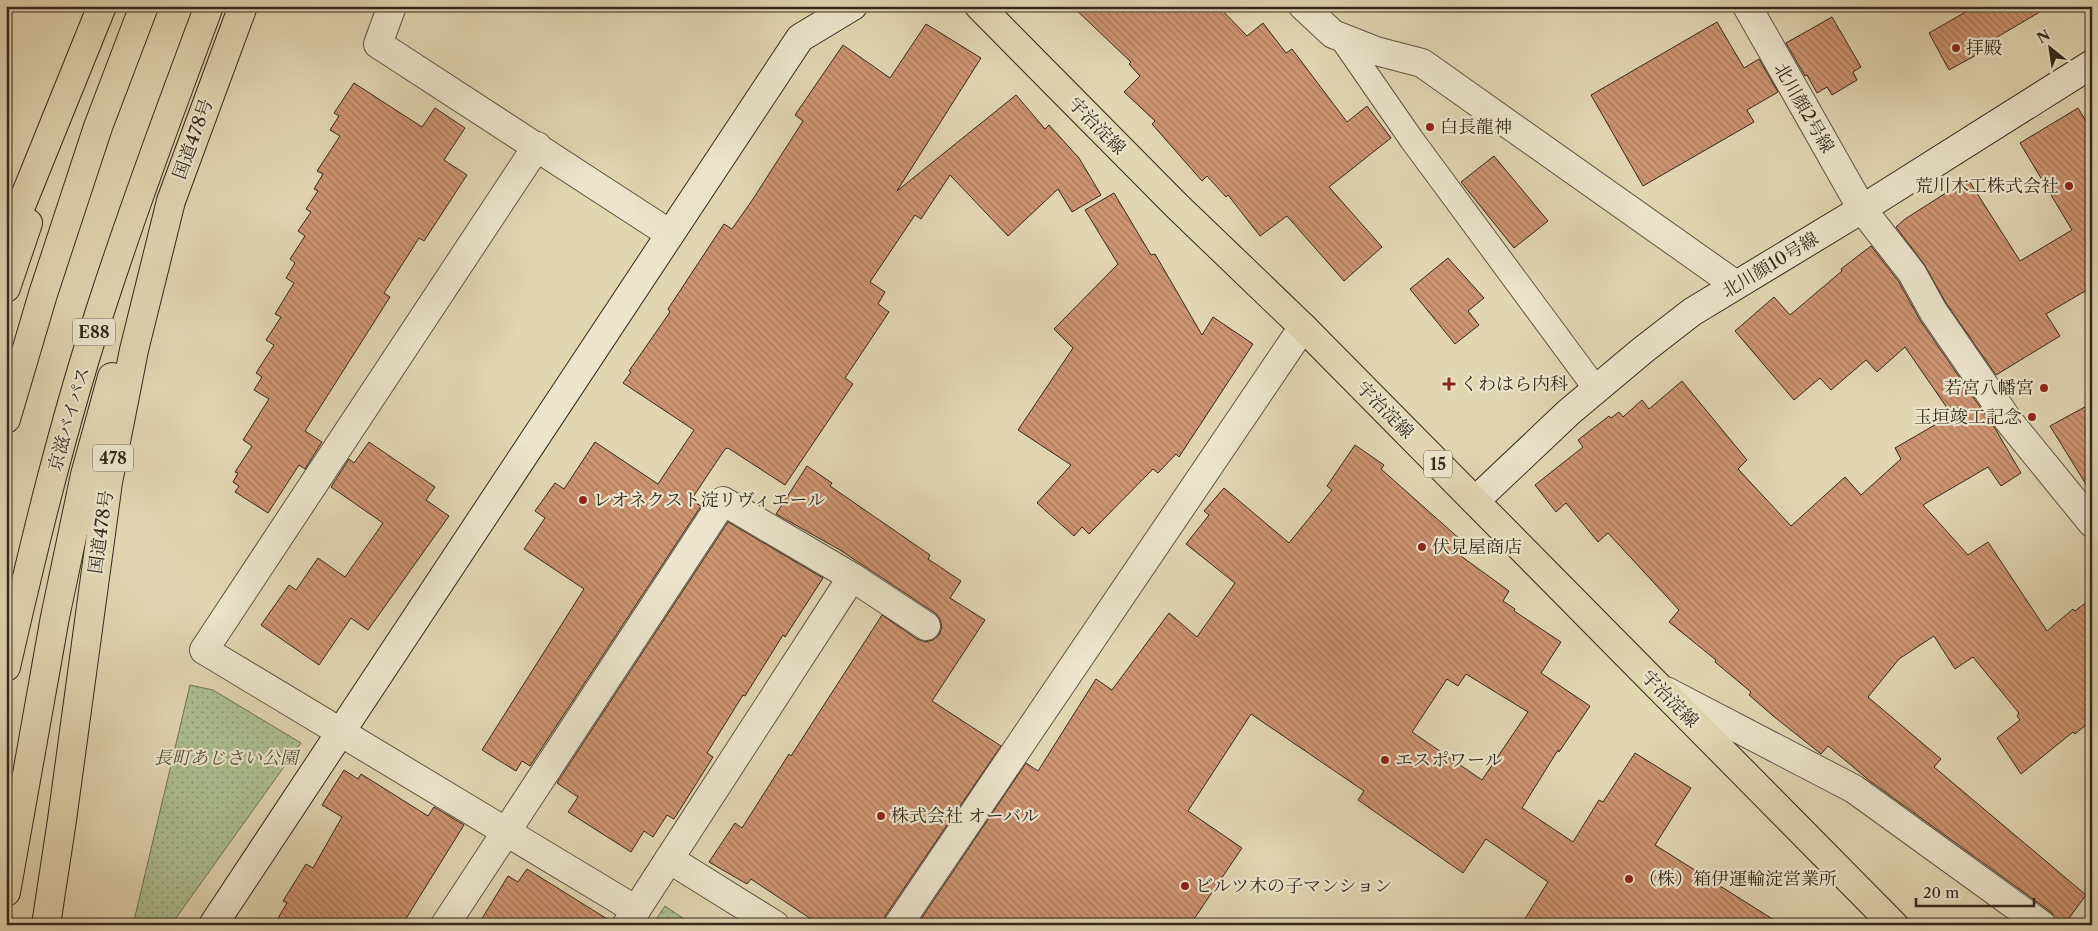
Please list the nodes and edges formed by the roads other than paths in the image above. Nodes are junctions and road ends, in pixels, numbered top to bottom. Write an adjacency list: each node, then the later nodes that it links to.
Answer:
1 (102, 6): 11 (main road)
2 (144, 6): 22 (main road)
3 (209, 6): 27 (main road, 京滋バイパス / E88)
4 (243, 6): 14 (main road, 国道478号 / 478)
5 (392, 6): 13 (street)
6 (853, 6): 16 (street)
7 (979, 6): 20 (main road, 宇治淀線 / 15)
8 (1303, 6): 10 (street)
9 (1747, 6): 15 (street, 北川顔2号線)
10 (1340, 36): 18 (street); 21 (lane)
11 (85, 46): 17 (main road); 19 (main road)
12 (2092, 64): 15 (street, 北川顔10号線)
13 (537, 146): 16 (street); 29 (street)
14 (171, 202): 32 (main road); 34 (main road, 国道478号 / 478)
15 (1862, 209): 18 (street, 北川顔10号線); 24 (street, 北川顔2号線)
16 (670, 234): 29 (street)
17 (6, 242)
18 (1736, 285): 21 (street, 北川顔10号線)
19 (6, 288)
20 (1303, 327): 23 (main road, 宇治淀線 / 15); 38 (street)
21 (1596, 389): 23 (street, 北川顔10号線)
22 (6, 419)
23 (1475, 501): 28 (main road, 宇治淀線 / 15)
24 (2092, 523)
25 (852, 577): 26 (street); 30 (street); 31 (street)
26 (926, 626)
27 (6, 667)
28 (1658, 687): 39 (main road, 宇治淀線 / 15); 40 (street)
29 (342, 732): 30 (street); 35 (street)
30 (506, 831): 33 (street); 36 (street)
31 (669, 859): 33 (street); 37 (street)
32 (6, 892)
33 (632, 917)
34 (46, 925)
35 (213, 925)
36 (445, 925)
37 (775, 925)
38 (898, 925)
39 (1894, 925)
40 (2042, 925)

